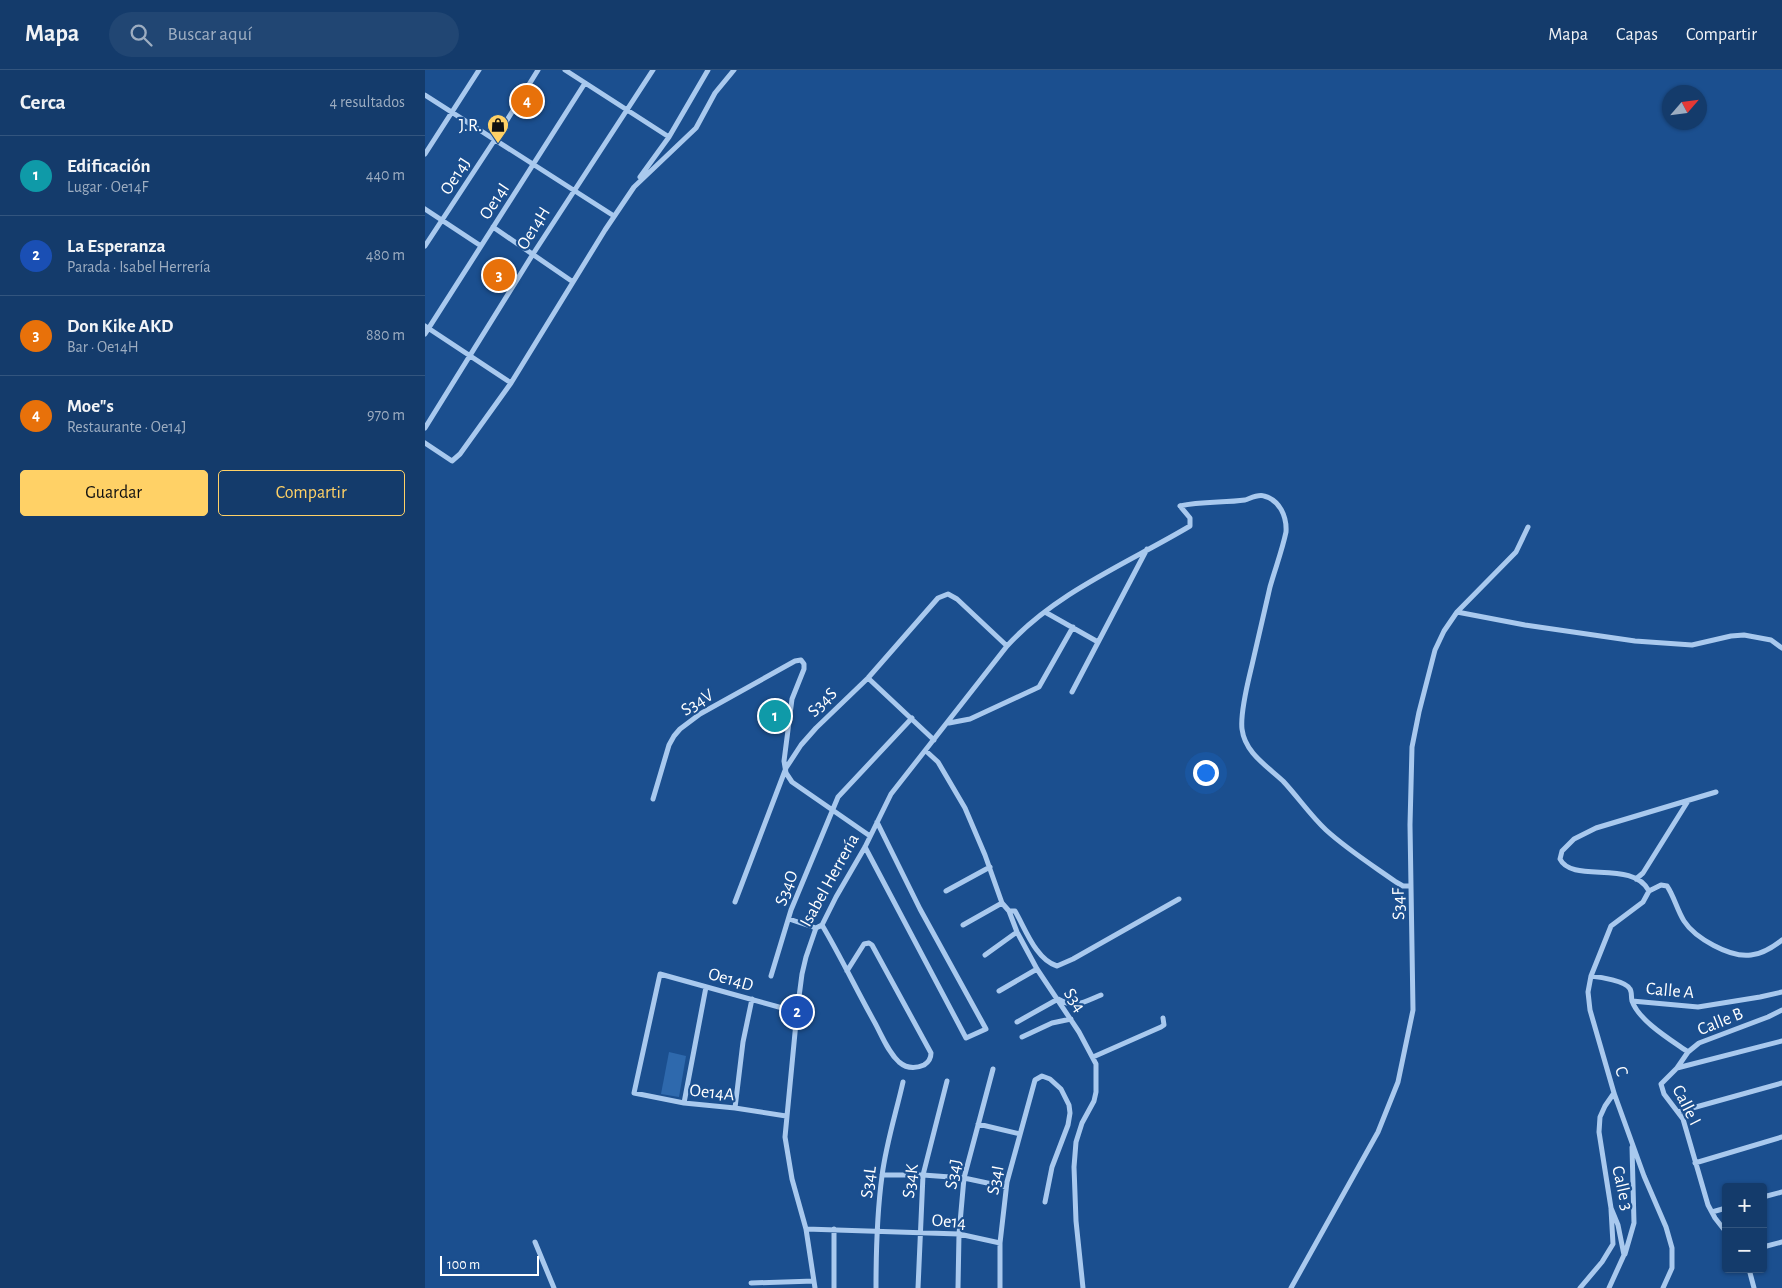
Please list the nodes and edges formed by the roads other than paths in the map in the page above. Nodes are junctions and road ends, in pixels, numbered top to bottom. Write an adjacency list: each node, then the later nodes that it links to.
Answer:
1 (479, 70): 10 (street)
2 (538, 70): 12 (street, Oe14J)
3 (565, 70): 7 (street)
4 (653, 70): 9 (street, Oe14H)
5 (708, 70): 11 (street)
6 (734, 70): 15 (street)
7 (585, 84): 9 (street); 14 (street, Oe14I)
8 (425, 95): 10 (street)
9 (627, 108): 11 (street); 16 (street, Oe14H)
10 (451, 113): 12 (street); 13 (street)
11 (669, 137): 15 (street)
12 (495, 140): 14 (street); 19 (street, Oe14J)
13 (425, 154)
14 (533, 165): 16 (street); 20 (street, Oe14I)
15 (634, 187): 18 (street)
16 (573, 191): 18 (street); 23 (street, Oe14H)
17 (425, 209): 19 (street)
18 (614, 216): 24 (street)
19 (442, 220): 21 (street, Oe14J); 22 (street)
20 (493, 227): 22 (street, Oe14I); 23 (street)
21 (425, 246)
22 (481, 246): 25 (street, Oe14I)
23 (533, 254): 24 (street); 27 (street, Oe14H)
24 (573, 282): 28 (street)
25 (427, 327): 26 (street, Oe14I); 27 (street)
26 (425, 334)
27 (471, 356): 28 (street); 29 (street, Oe14H)
28 (511, 383): 30 (street)
29 (425, 428)
30 (425, 443)
31 (1528, 527): 34 (street, S34F)
32 (1147, 548): 33 (street, Isabel Herrería); 36 (street); 55 (street, Isabel Herrería)
33 (1045, 612): 35 (street); 37 (street, Isabel Herrería)
34 (1457, 612): 38 (street); 55 (street, S34F)
35 (1073, 628): 36 (street); 42 (street)
36 (1098, 642): 40 (street)
37 (1007, 646): 39 (street, S34S); 42 (street, Isabel Herrería)
38 (1782, 648)
39 (868, 678): 41 (street); 45 (street, S34S)
40 (1072, 692)
41 (911, 718): 43 (street); 49 (street, S34O)
42 (949, 723): 43 (street, Isabel Herrería)
43 (934, 740): 44 (street, Isabel Herrería)
44 (926, 751): 50 (street, Isabel Herrería); 53 (street, S34)
45 (786, 768): 47 (street, S34V); 49 (street); 59 (street, S34S)
46 (1716, 792): 48 (street)
47 (653, 799)
48 (1688, 801): 54 (street); 54 (street)
49 (832, 810): 51 (street); 62 (street, S34O)
50 (877, 822): 51 (street, Isabel Herrería); 52 (street)
51 (870, 836): 52 (street, Isabel Herrería)
52 (865, 847): 63 (street, Isabel Herrería)
53 (989, 867): 56 (street); 60 (street, S34)
54 (1636, 879): 57 (street)
55 (1411, 886): 137 (street, S34F)
56 (946, 891)
57 (1649, 892): 67 (street); 72 (street, C)
58 (1179, 899): 61 (street)
59 (735, 902)
60 (1002, 903): 61 (street, S34); 64 (street)
61 (1009, 910): 66 (street, S34)
62 (789, 919): 65 (street); 71 (street, S34O)
63 (822, 925): 65 (street, Isabel Herrería); 70 (street)
64 (963, 925)
65 (816, 928): 81 (street, Isabel Herrería)
66 (1017, 932): 68 (street); 69 (street, S34)
67 (1782, 940)
68 (985, 955)
69 (1037, 969): 74 (street); 78 (street, S34)
70 (847, 971): 70 (street)
71 (771, 976)
72 (1591, 976): 79 (street); 95 (street, C)
73 (706, 987): 77 (street, Oe14D); 94 (street, Oe14D); 96 (street)
74 (999, 991)
75 (1782, 992): 79 (street, Calle A)
76 (1101, 995): 78 (street)
77 (752, 999): 81 (street, Oe14D); 97 (street)
78 (1058, 999): 83 (street, S34); 84 (street)
79 (1632, 1001): 87 (street, Calle A)
80 (1782, 1010): 87 (street, Calle B)
81 (797, 1012): 99 (street, Isabel Herrería)
82 (1163, 1018): 88 (street)
83 (1071, 1019): 85 (street); 88 (street, S34)
84 (1017, 1022)
85 (1022, 1037)
86 (1782, 1041): 89 (street, Calle I)
87 (1689, 1052): 89 (street, Calle B)
88 (1093, 1057): 136 (street, S34)
89 (1677, 1068): 98 (street, Calle I)
90 (993, 1069): 100 (street, S34J)
91 (947, 1081): 106 (street, S34K)
92 (903, 1082): 105 (street, S34L)
93 (1782, 1083): 98 (street)
94 (635, 1093): 96 (street, Oe14A)
95 (1614, 1093): 103 (street, C); 112 (street, Calle 3)
96 (684, 1104): 97 (street, Oe14A)
97 (735, 1108): 99 (street, Oe14A)
98 (1678, 1112): 104 (street, Calle I)
99 (786, 1116): 116 (street, Isabel Herrería)
100 (979, 1124): 101 (street); 107 (street, S34J)
101 (1020, 1134): 108 (street, S34I); 111 (street, S34I)
102 (1782, 1137): 104 (street)
103 (1632, 1141): 125 (street); 140 (street, C)
104 (1695, 1163): 114 (street, Calle I)
105 (882, 1175): 106 (street); 118 (street, S34L)
106 (923, 1175): 107 (street); 119 (street, S34K)
107 (963, 1178): 108 (street); 120 (street, S34J)
108 (1006, 1187): 123 (street, S34I)
109 (1782, 1192): 110 (street)
110 (1767, 1196)
111 (1045, 1202)
112 (1611, 1208): 125 (street, Calle 3); 138 (street)
113 (1722, 1209): 114 (street)
114 (1712, 1212): 115 (street, Calle I)
115 (1723, 1228)
116 (805, 1229): 117 (street, Oe14); 127 (street, Isabel Herrería)
117 (834, 1230): 118 (street, Oe14); 131 (street)
118 (877, 1231): 119 (street, Oe14); 132 (street, S34L)
119 (919, 1232): 120 (street, Oe14); 133 (street, S34K)
120 (959, 1234): 123 (street, Oe14); 134 (street, S34J)
121 (535, 1242): 129 (street)
122 (1782, 1242): 124 (street)
123 (1000, 1243): 135 (street, S34I)
124 (1767, 1246)
125 (1624, 1255): 139 (street)
126 (1750, 1273): 141 (street)
127 (814, 1281): 128 (street); 130 (street, Isabel Herrería)
128 (751, 1283)
129 (554, 1288)
130 (815, 1288)
131 (834, 1288)
132 (876, 1288)
133 (918, 1288)
134 (958, 1288)
135 (1000, 1288)
136 (1083, 1288)
137 (1291, 1288)
138 (1580, 1288)
139 (1609, 1288)
140 (1663, 1288)
141 (1754, 1288)

